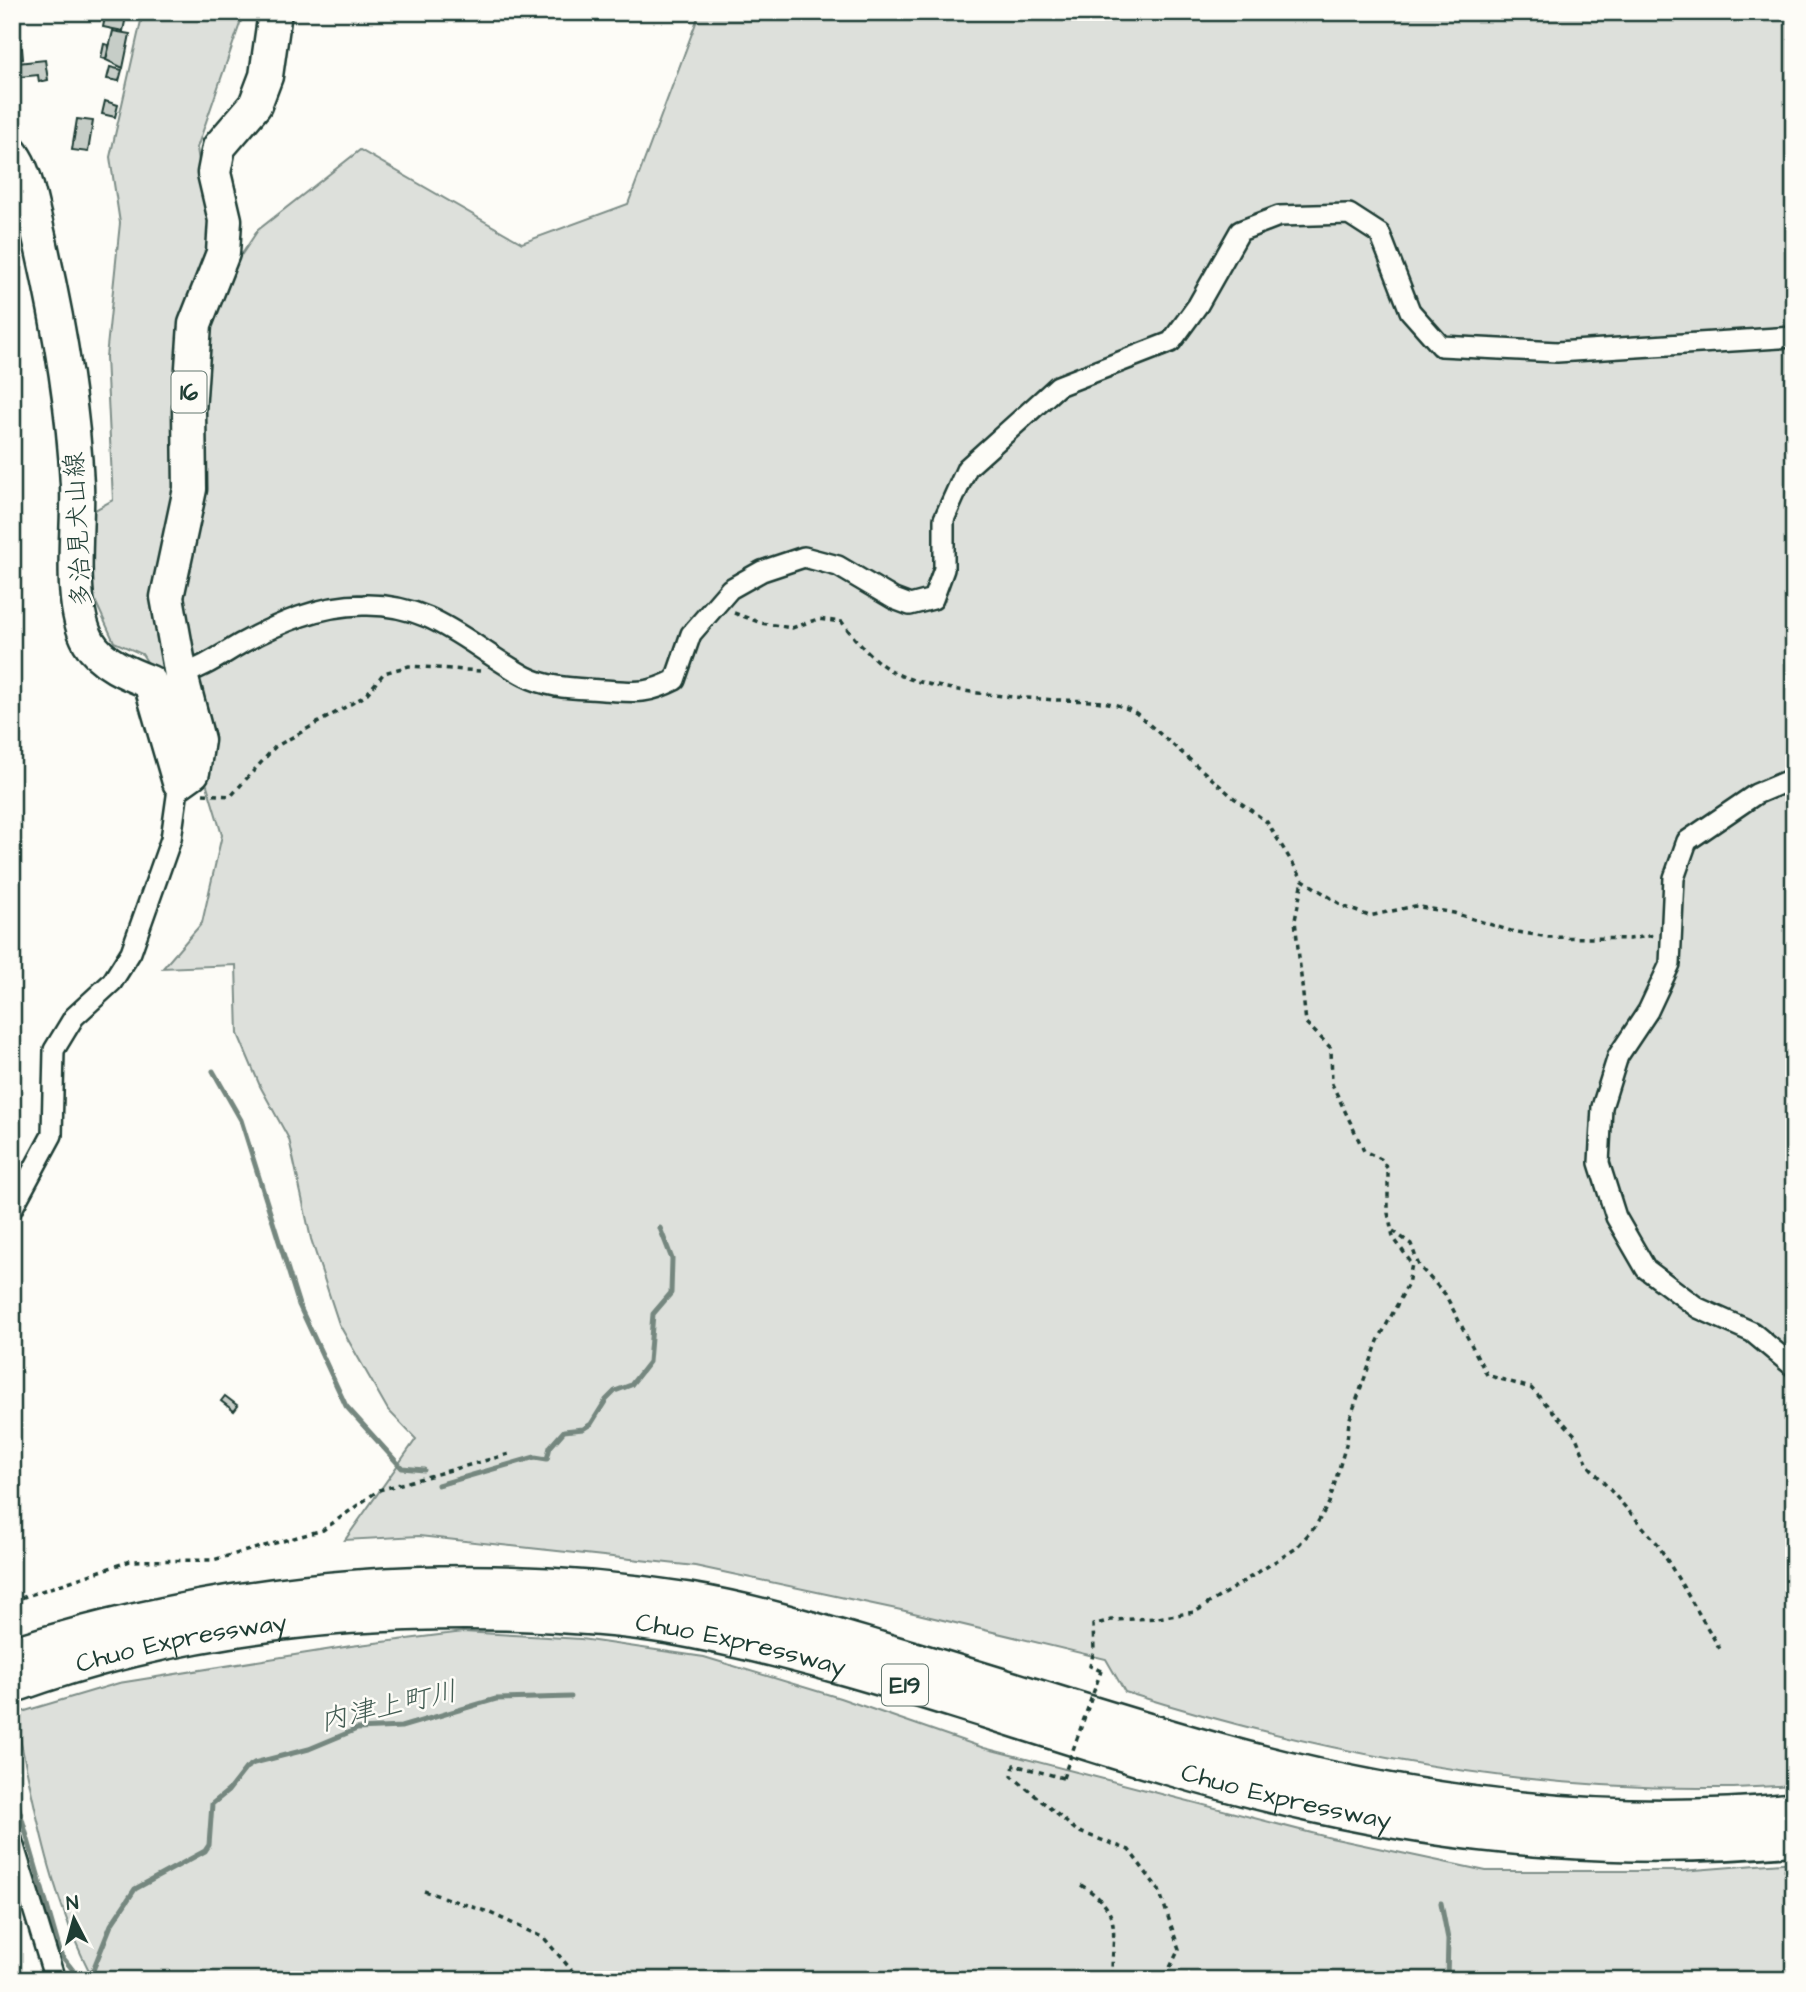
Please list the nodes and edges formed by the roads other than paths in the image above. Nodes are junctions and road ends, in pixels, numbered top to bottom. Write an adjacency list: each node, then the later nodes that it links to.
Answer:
1 (275, 12): 4 (main road, 16)
2 (12, 153): 6 (main road, 多治見犬山線)
3 (1794, 337): 4 (street)
4 (181, 675): 6 (main road, 16)
5 (1794, 778): 8 (street)
6 (179, 782): 7 (street)
7 (12, 1209)
8 (1794, 1367)
9 (12, 1654): 11 (highway, Chuo Expressway / E19)
10 (12, 1685): 12 (highway, Chuo Expressway / E19)
11 (1794, 1811)
12 (1794, 1838)
13 (12, 1840): 14 (street)
14 (55, 1980)

